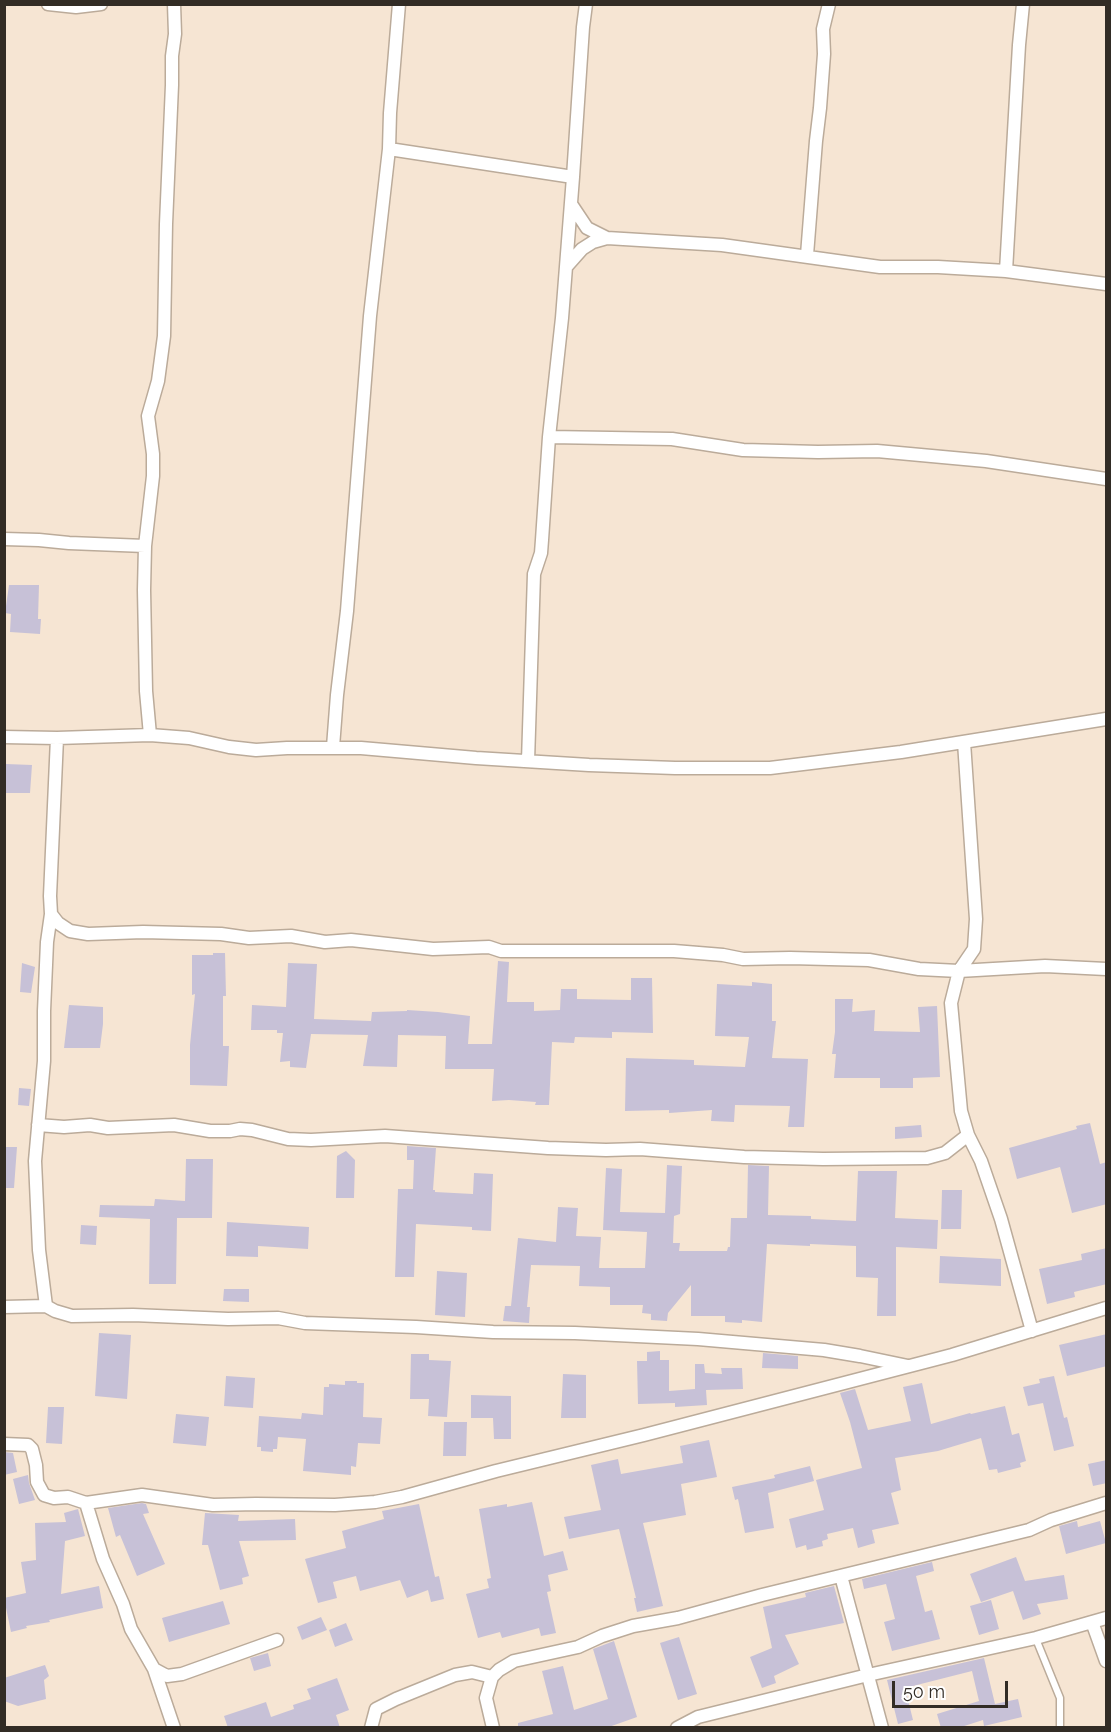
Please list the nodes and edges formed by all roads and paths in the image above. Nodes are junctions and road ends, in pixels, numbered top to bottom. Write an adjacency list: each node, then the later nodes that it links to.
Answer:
1 (48, 4): 2 (street)
2 (101, 4)
3 (174, 4): 19 (street)
4 (399, 4): 8 (street)
5 (586, 4): 9 (street)
6 (829, 4): 12 (street)
7 (1023, 4): 14 (street)
8 (389, 149): 9 (street); 25 (street)
9 (573, 177): 10 (street)
10 (571, 204): 11 (street); 13 (street)
11 (607, 238): 12 (street); 13 (street)
12 (807, 255): 14 (street)
13 (566, 267): 16 (street)
14 (1006, 271): 15 (street)
15 (1107, 284)
16 (549, 437): 17 (street); 26 (street)
17 (1107, 479)
18 (4, 539): 19 (street)
19 (146, 546): 21 (street)
20 (1107, 718): 24 (street)
21 (150, 735): 23 (street); 25 (street)
22 (4, 737): 23 (street)
23 (57, 738): 27 (street)
24 (964, 742): 26 (street); 29 (street)
25 (333, 747): 26 (street)
26 (528, 761)
27 (51, 914): 29 (street); 30 (street)
28 (1107, 969): 29 (street)
29 (959, 970): 31 (street)
30 (38, 1125): 31 (street); 32 (street)
31 (968, 1135): 35 (street)
32 (46, 1306): 33 (street); 36 (street)
33 (4, 1307)
34 (1107, 1308): 35 (street)
35 (1032, 1331): 36 (street)
36 (908, 1366): 38 (street)
37 (4, 1444): 38 (street)
38 (86, 1503): 46 (street)
39 (1107, 1503): 40 (street)
40 (841, 1576): 47 (street); 48 (street)
41 (1107, 1618): 42 (street)
42 (1092, 1622): 43 (street); 45 (street)
43 (1036, 1638): 47 (street); 55 (lane)
44 (277, 1640): 46 (street)
45 (1107, 1661)
46 (154, 1669): 50 (street)
47 (868, 1675): 49 (street); 54 (street)
48 (492, 1677): 51 (street); 52 (street)
49 (699, 1722): 53 (street)
50 (174, 1728)
51 (371, 1728)
52 (493, 1728)
53 (677, 1728)
54 (882, 1728)
55 (1060, 1728)

